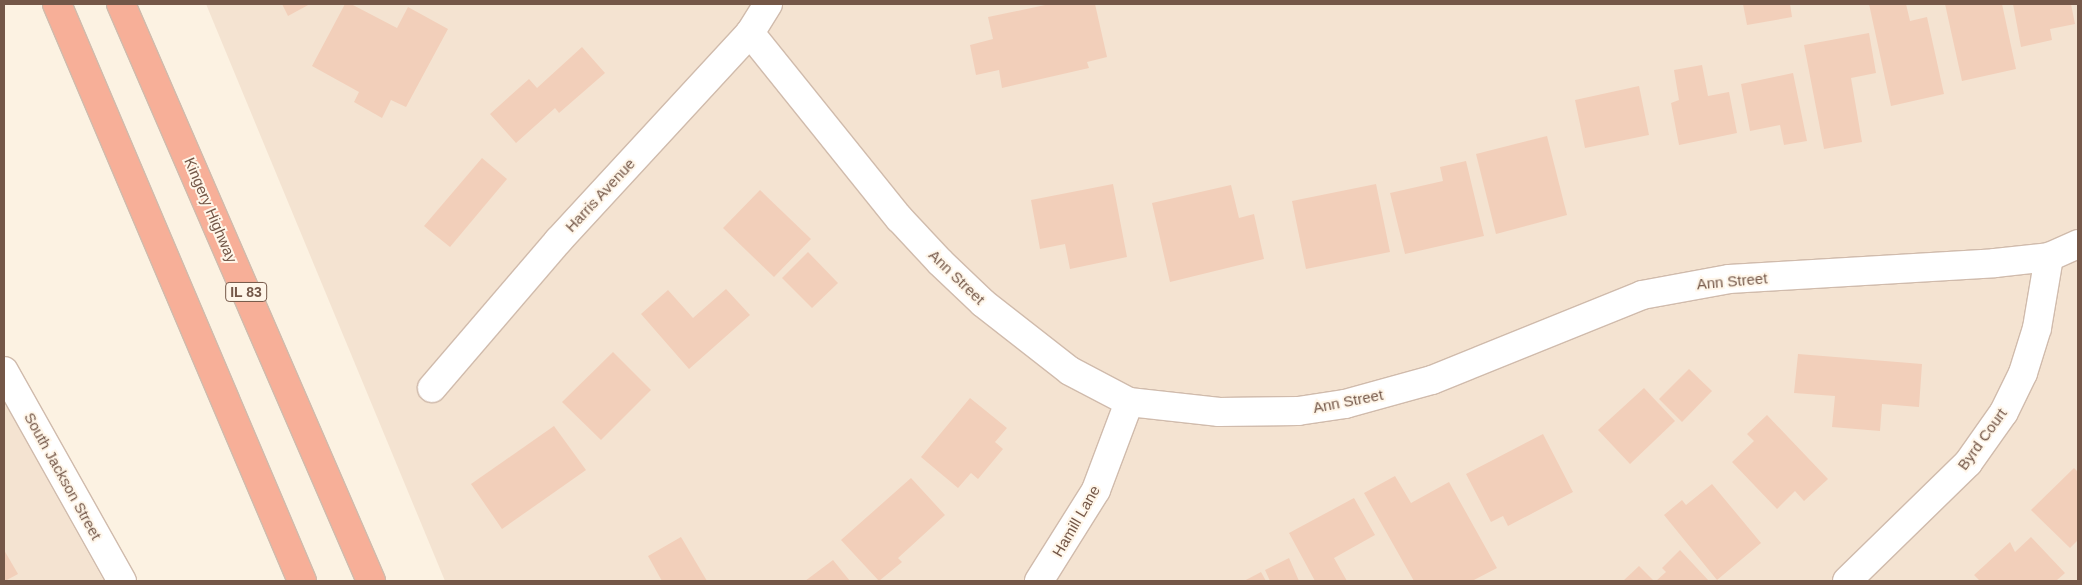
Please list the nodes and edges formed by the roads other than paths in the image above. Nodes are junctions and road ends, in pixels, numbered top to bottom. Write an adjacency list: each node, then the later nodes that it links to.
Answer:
1 (57, 4): 11 (highway)
2 (121, 4): 12 (highway, Kingery Highway / IL 83)
3 (768, 4): 4 (street, Harris Avenue)
4 (750, 33): 8 (street, Harris Avenue); 9 (street, Ann Street)
5 (2078, 244): 6 (street, Ann Street)
6 (2049, 256): 9 (street, Ann Street); 14 (street, Byrd Court)
7 (4, 371): 10 (street, South Jackson Street)
8 (432, 388)
9 (1129, 402): 13 (street, Hamill Lane)
10 (122, 581)
11 (302, 581)
12 (372, 581)
13 (1039, 581)
14 (1846, 581)

